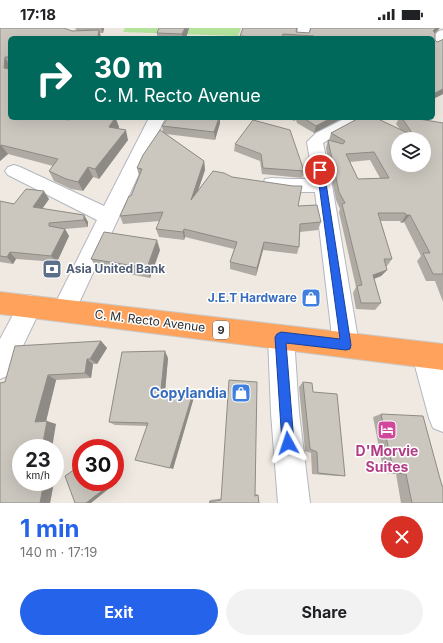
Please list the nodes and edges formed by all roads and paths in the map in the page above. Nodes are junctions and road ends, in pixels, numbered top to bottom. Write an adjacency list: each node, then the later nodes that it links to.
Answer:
1 (443, 34): 2 (street)
2 (435, 41)
3 (156, 120): 8 (street)
4 (355, 120): 7 (street)
5 (14, 171): 8 (street)
6 (253, 181): 7 (street)
7 (323, 185): 13 (street)
8 (109, 217): 11 (street)
9 (0, 303): 10 (highway, C. M. Recto Avenue / 9)
10 (30, 306): 11 (highway, C. M. Recto Avenue / 9); 15 (street)
11 (64, 310): 12 (highway, C. M. Recto Avenue / 9)
12 (281, 337): 13 (highway, C. M. Recto Avenue / 9); 17 (street)
13 (346, 345): 14 (highway, C. M. Recto Avenue / 9)
14 (434, 356): 16 (street)
15 (0, 366)
16 (443, 418)
17 (294, 503)

